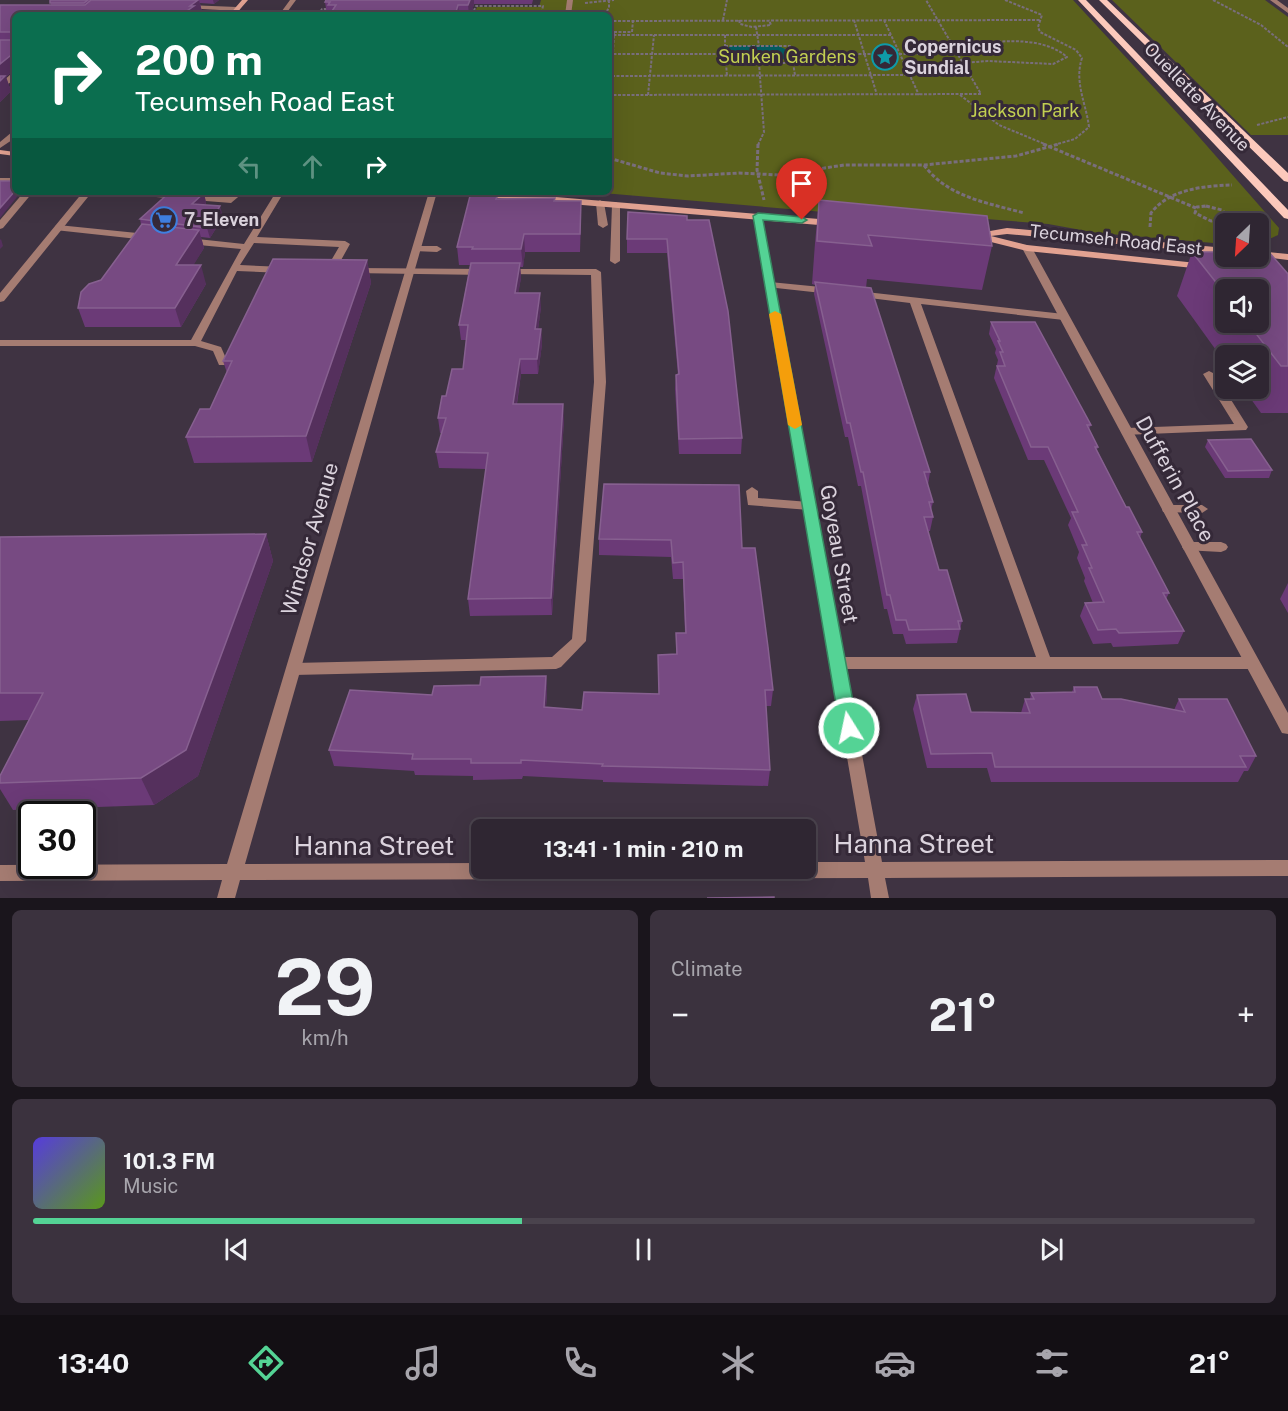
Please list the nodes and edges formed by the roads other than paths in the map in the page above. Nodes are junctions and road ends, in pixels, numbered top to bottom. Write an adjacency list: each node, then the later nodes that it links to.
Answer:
1 (244, 0): 6 (main road)
2 (1082, 0): 23 (main road, Ouellette Avenue)
3 (1104, 0): 12 (main road, Ouellette Avenue)
4 (1273, 0): 7 (street)
5 (179, 7): 6 (street)
6 (235, 12)
7 (1288, 12)
8 (12, 78): 9 (street)
9 (0, 88)
10 (12, 136): 11 (street)
11 (0, 146)
12 (1288, 179)
13 (26, 195): 26 (street)
14 (86, 195): 27 (street)
15 (178, 195): 16 (street)
16 (237, 195)
17 (278, 195): 32 (street)
18 (432, 195): 34 (street, Windsor Avenue)
19 (545, 195): 20 (main road)
20 (600, 203): 21 (main road); 25 (street)
21 (616, 205): 22 (main road); 39 (street)
22 (762, 211): 24 (main road); 44 (street, Goyeau Street)
23 (1288, 216)
24 (839, 223)
25 (603, 225)
26 (0, 226)
27 (58, 228): 30 (street); 45 (street)
28 (967, 234): 29 (main road, Tecumseh Road East)
29 (978, 235): 33 (main road, Tecumseh Road East); 36 (main road, Tecumseh Road East)
30 (153, 237)
31 (177, 240): 32 (street)
32 (249, 243): 40 (street); 43 (street)
33 (1027, 248): 41 (main road, Tecumseh Road East); 47 (street, Dufferin Place)
34 (417, 249): 35 (street); 43 (street, Windsor Avenue)
35 (437, 249)
36 (1215, 250)
37 (1269, 255): 38 (main road)
38 (1288, 257)
39 (615, 261)
40 (234, 268): 42 (street); 49 (street)
41 (1218, 268)
42 (298, 270)
43 (410, 273): 62 (street, Windsor Avenue); 62 (street)
44 (770, 285): 46 (street); 54 (street, Goyeau Street)
45 (0, 299)
46 (914, 300): 47 (street); 60 (street)
47 (1064, 317): 52 (street, Dufferin Place)
48 (0, 343): 49 (street)
49 (195, 343): 50 (street)
50 (223, 363)
51 (1209, 374): 52 (street)
52 (1127, 432): 55 (street, Dufferin Place)
53 (752, 491): 54 (street)
54 (809, 506): 59 (street, Goyeau Street)
55 (1168, 509): 56 (street); 57 (street, Dufferin Place)
56 (1202, 509)
57 (1189, 547): 58 (street); 61 (street, Dufferin Place)
58 (1221, 547)
59 (837, 663): 60 (street); 65 (street, Goyeau Street)
60 (1045, 663): 61 (street)
61 (1252, 663): 63 (street, Dufferin Place)
62 (294, 669): 66 (street, Windsor Avenue)
63 (1288, 728)
64 (1288, 868): 65 (street, Hanna Street)
65 (874, 870): 66 (street, Hanna Street); 69 (street, Goyeau Street)
66 (234, 872): 67 (street, Hanna Street); 68 (street, Windsor Avenue)
67 (0, 873)
68 (226, 898)
69 (880, 898)

